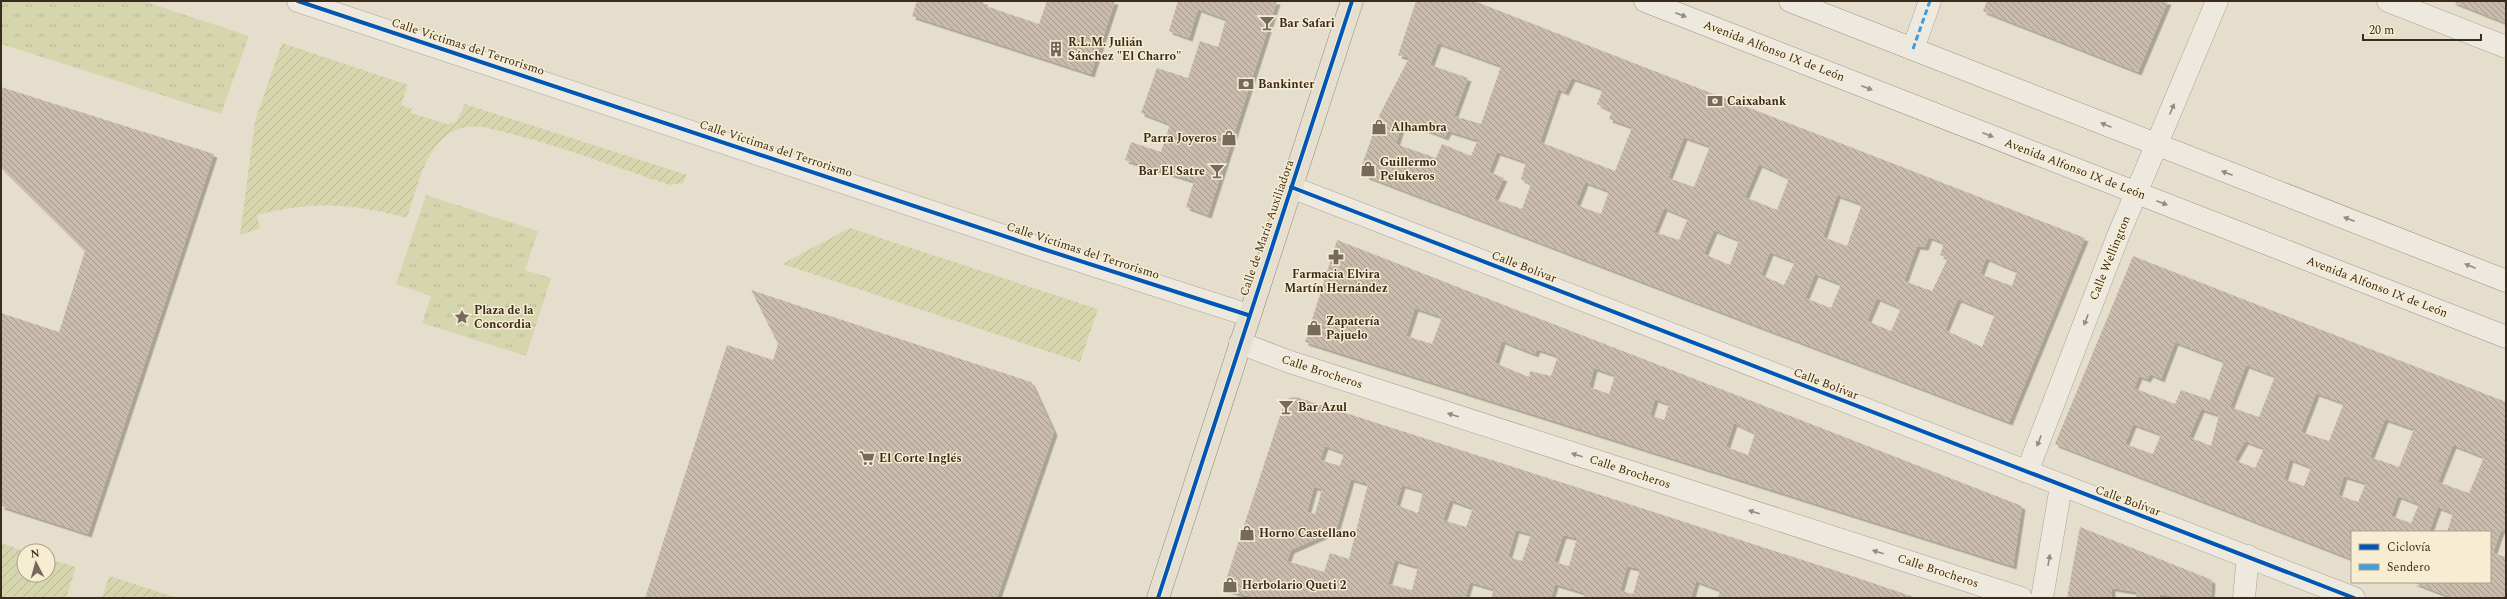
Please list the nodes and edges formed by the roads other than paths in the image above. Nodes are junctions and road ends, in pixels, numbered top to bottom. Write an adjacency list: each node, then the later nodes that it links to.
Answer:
1 (298, 1): 14 (street, Calle Víctimas del Terrorismo)
2 (1352, 1): 11 (main road, Calle de María Auxiliadora)
3 (1645, 1): 12 (street, Avenida Alfonso IX de León, one-way to 12)
4 (1790, 1): 9 (street)
5 (1930, 1): 9 (street)
6 (2217, 1): 10 (street, Calle Wellington, one-way to 6)
7 (2388, 1): 8 (street)
8 (2506, 47)
9 (1913, 50): 10 (street, one-way to 9)
10 (2157, 145): 12 (street, Calle Wellington); 13 (street, one-way to 10)
11 (1291, 187): 14 (main road, Calle de María Auxiliadora); 17 (street, Calle Bolívar)
12 (2136, 193): 15 (street, Avenida Alfonso IX de León, one-way to 15); 17 (street, Calle Wellington, one-way to 17)
13 (2506, 281)
14 (1248, 315): 16 (main road, Calle de María Auxiliadora)
15 (2506, 338)
16 (1240, 342): 20 (main road, Calle de María Auxiliadora); 21 (street, Calle Brocheros, one-way to 16)
17 (2027, 472): 18 (street, Calle Bolívar)
18 (2061, 486): 19 (street, Calle Bolívar); 22 (street, one-way to 18)
19 (2248, 556): 23 (street); 24 (street, Calle Bolívar)
20 (1158, 598)
21 (2021, 598)
22 (2042, 598)
23 (2244, 598)
24 (2354, 598)

